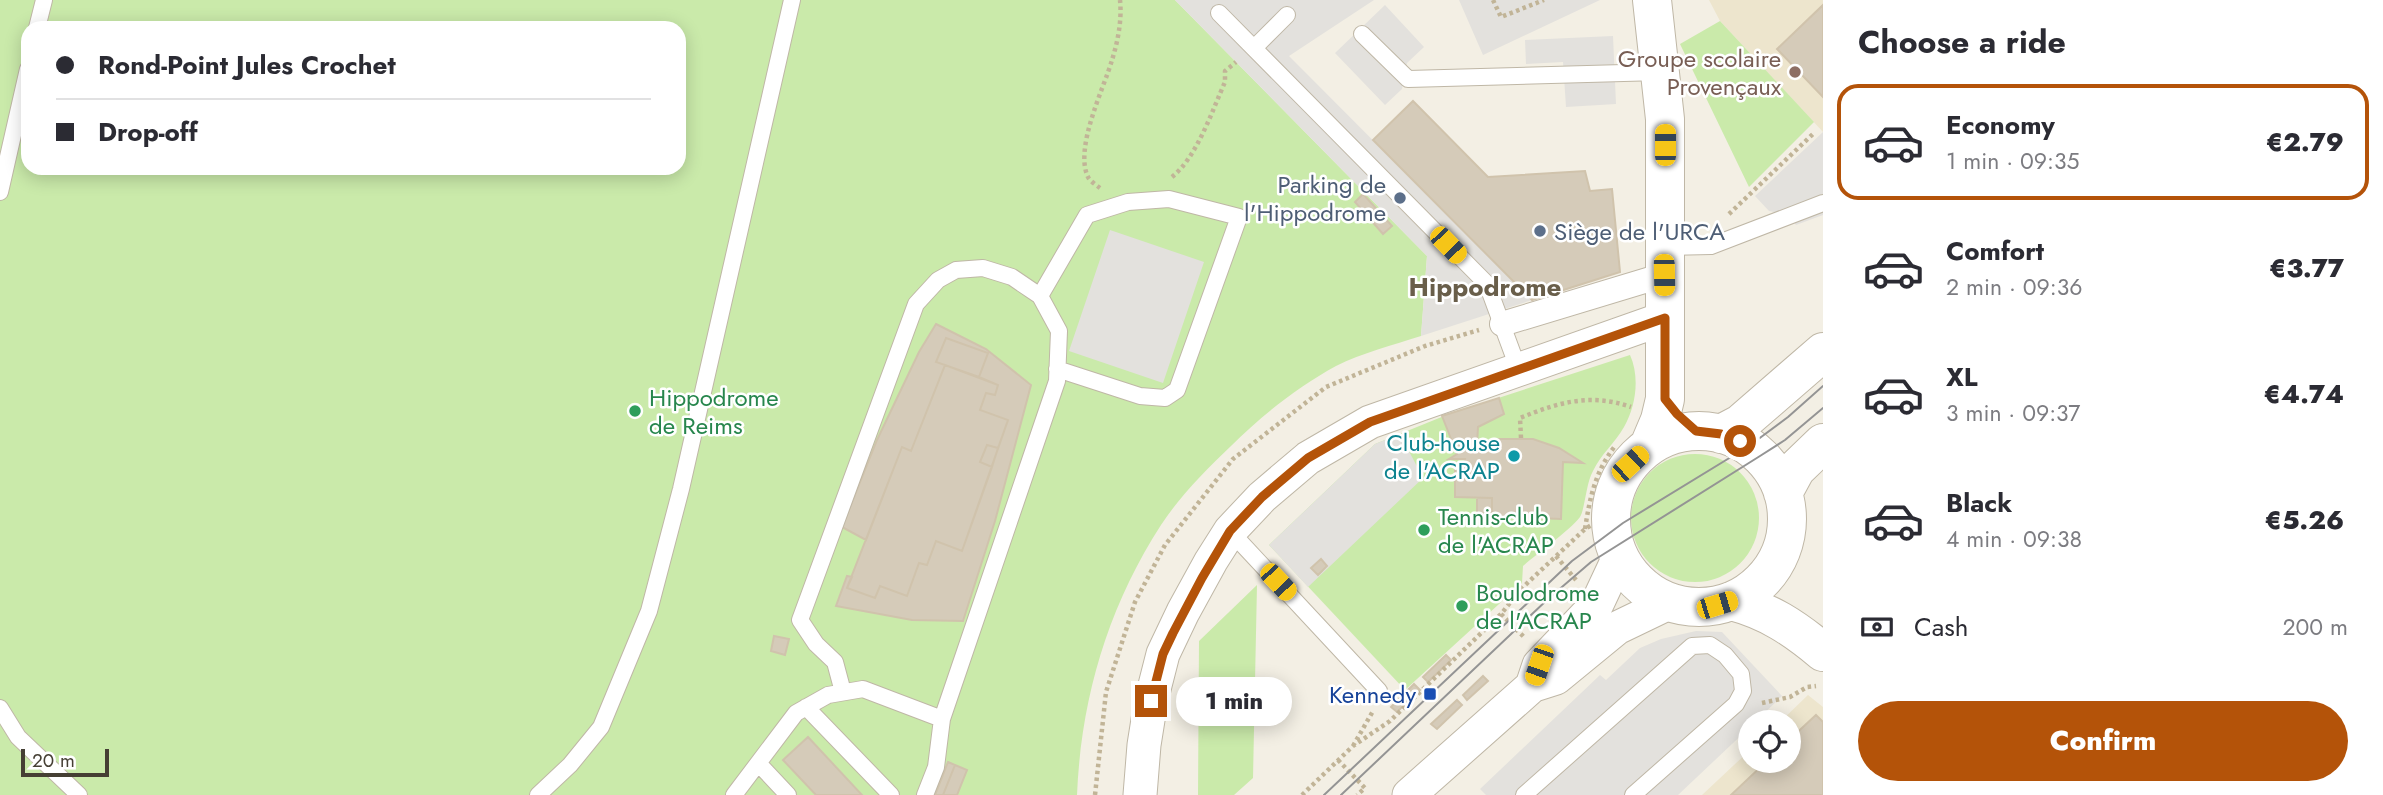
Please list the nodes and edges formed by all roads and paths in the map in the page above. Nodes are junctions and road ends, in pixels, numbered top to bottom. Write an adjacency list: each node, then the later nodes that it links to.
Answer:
1 (44, 0): 9 (lane)
2 (792, 0): 53 (lane)
3 (1120, 0): 16 (path)
4 (1493, 0): 5 (path)
5 (1544, 0)
6 (1652, 0): 12 (street)
7 (1219, 13): 11 (lane)
8 (1287, 15): 11 (lane)
9 (39, 21)
10 (1362, 34): 12 (lane)
11 (1254, 48): 15 (path); 22 (lane)
12 (1660, 72): 19 (street)
13 (21, 100): 17 (lane)
14 (1814, 132): 19 (path)
15 (1161, 181)
16 (1108, 190)
17 (0, 192)
18 (1823, 203): 19 (lane)
19 (1673, 256): 21 (street); 22 (street)
20 (1040, 296): 25 (lane); 25 (lane); 43 (lane)
21 (1665, 318): 24 (street); 26 (street)
22 (1502, 324): 24 (lane)
23 (1823, 352): 27 (street)
24 (1518, 368): 33 (street)
25 (1057, 369): 47 (lane)
26 (1665, 399): 27 (street); 28 (path); 30 (street)
27 (1709, 432): 30 (street); 31 (street)
28 (1521, 438)
29 (1823, 443): 31 (street)
30 (1649, 446): 32 (street)
31 (1783, 493): 35 (street)
32 (1611, 513): 34 (street); 48 (path)
33 (1230, 531): 42 (lane); 58 (street)
34 (1619, 557): 37 (street); 40 (street)
35 (1772, 569): 36 (street); 38 (street)
36 (1731, 601): 37 (street); 38 (street)
37 (1671, 602): 40 (street)
38 (1793, 627): 39 (street)
39 (1823, 652)
40 (1532, 686): 51 (street)
41 (1823, 688): 44 (path)
42 (1379, 691): 48 (path)
43 (843, 692): 45 (lane); 47 (lane)
44 (1737, 704): 61 (lane); 62 (lane)
45 (806, 707): 50 (lane); 56 (lane)
46 (0, 708): 52 (lane)
47 (942, 719): 57 (lane)
48 (1353, 747): 49 (path)
49 (1338, 760): 59 (path); 60 (path)
50 (758, 763): 54 (lane); 55 (lane)
51 (1416, 793)
52 (79, 795)
53 (538, 795)
54 (734, 795)
55 (788, 795)
56 (891, 795)
57 (925, 795)
58 (1140, 795)
59 (1302, 795)
60 (1357, 795)
61 (1524, 795)
62 (1633, 795)

